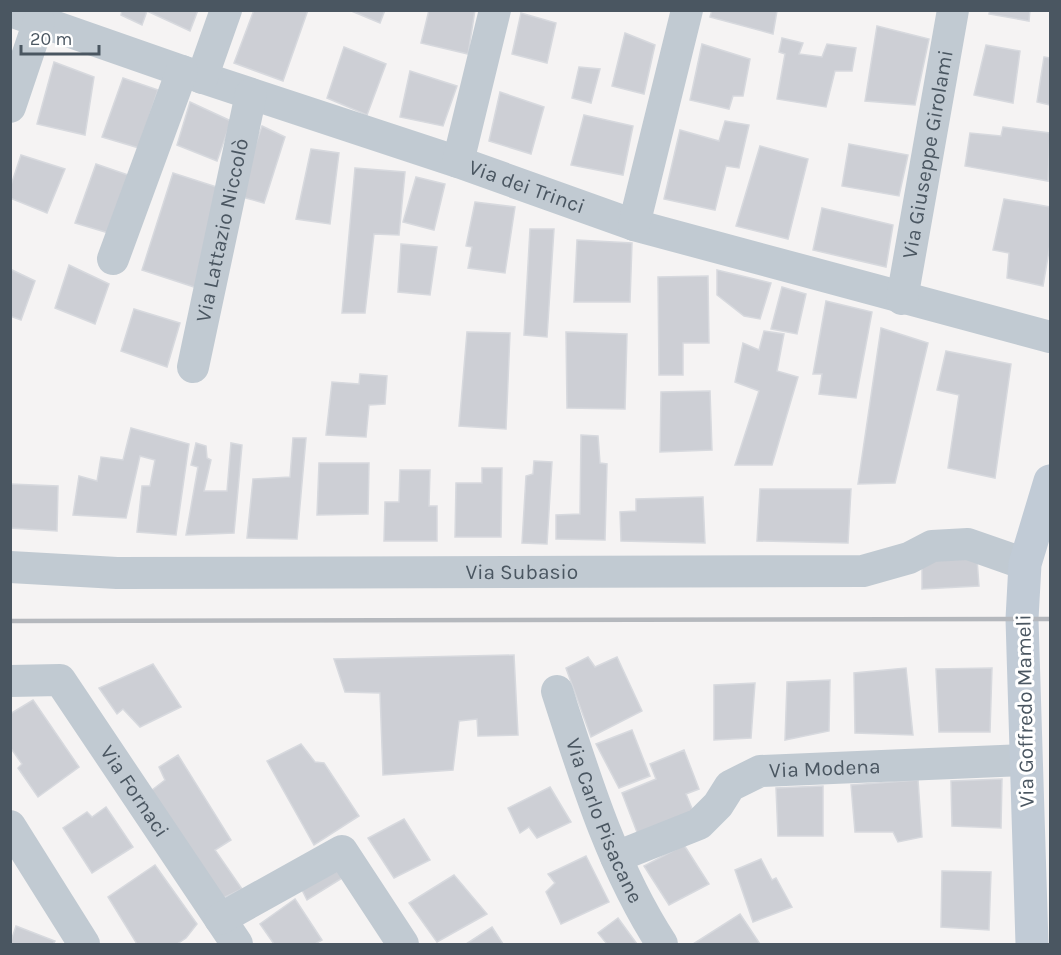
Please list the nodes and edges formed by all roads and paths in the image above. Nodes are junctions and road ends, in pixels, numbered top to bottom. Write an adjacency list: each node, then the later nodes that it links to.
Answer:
1 (226, 10): 6 (street)
2 (495, 10): 9 (street)
3 (687, 10): 10 (street)
4 (953, 10): 12 (street, Via Giuseppe Girolami)
5 (25, 16): 6 (street, Via dei Trinci); 8 (street)
6 (192, 75): 7 (street, Via dei Trinci); 11 (street)
7 (251, 94): 9 (street, Via dei Trinci); 14 (street, Via Lattazio Niccolò)
8 (10, 107)
9 (458, 162): 10 (street, Via dei Trinci)
10 (634, 225): 12 (street, Via dei Trinci)
11 (113, 259)
12 (903, 299): 13 (street, Via dei Trinci)
13 (1050, 337)
14 (193, 367)
15 (1050, 482): 16 (main road, Via Goffredo Mameli)
16 (1025, 564): 17 (street, Via Subasio); 20 (main road, Via Goffredo Mameli)
17 (10, 567)
18 (10, 681): 23 (street, Via Fornaci)
19 (557, 691): 22 (street, Via Carlo Pisacane)
20 (1026, 760): 22 (street, Via Modena); 27 (main road, Via Goffredo Mameli)
21 (10, 826): 24 (street)
22 (615, 857): 26 (street, Via Carlo Pisacane)
23 (228, 932): 25 (street)
24 (84, 945)
25 (403, 945)
26 (662, 945)
27 (1032, 945)

